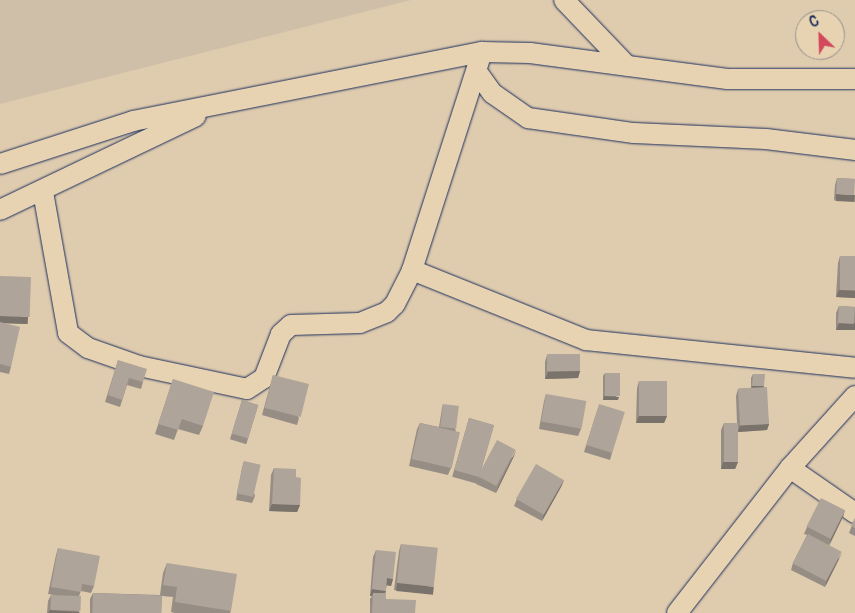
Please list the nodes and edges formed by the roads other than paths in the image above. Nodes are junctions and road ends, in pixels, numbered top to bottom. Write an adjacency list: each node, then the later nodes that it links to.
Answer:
1 (564, 0): 3 (street)
2 (482, 52): 3 (street); 4 (street); 6 (street)
3 (627, 66): 5 (street)
4 (477, 72): 7 (street); 11 (street)
5 (855, 79)
6 (212, 108): 8 (street); 9 (street)
7 (855, 150)
8 (0, 164)
9 (43, 192): 10 (street); 11 (street)
10 (0, 210)
11 (412, 270): 12 (street)
12 (855, 368)
13 (855, 396): 14 (street)
14 (790, 468): 15 (street); 16 (street)
15 (855, 514)
16 (678, 613)

